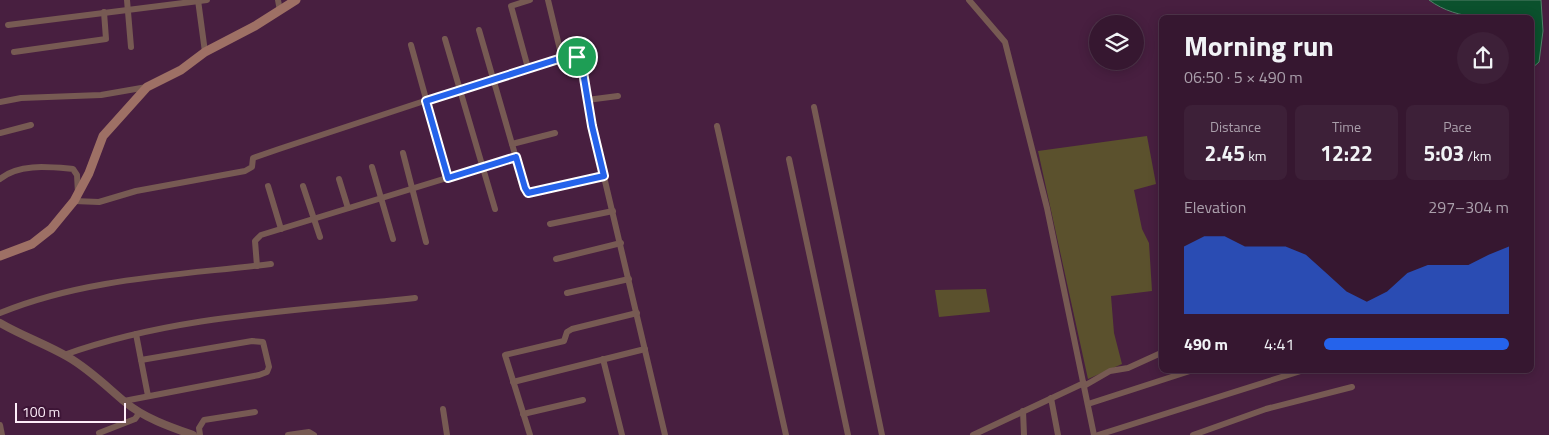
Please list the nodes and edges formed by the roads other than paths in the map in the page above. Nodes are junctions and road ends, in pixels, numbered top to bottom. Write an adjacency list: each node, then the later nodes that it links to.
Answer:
1 (126, 0): 9 (street)
2 (198, 0): 3 (street); 9 (street); 18 (street)
3 (207, 0)
4 (278, 0): 10 (street)
5 (296, 0): 10 (main road)
6 (530, 0): 20 (street)
7 (548, 0): 19 (street)
8 (969, 0): 77 (street)
9 (127, 9): 11 (street); 16 (street)
10 (280, 11): 18 (main road)
11 (104, 12): 12 (street); 17 (street)
12 (8, 25)
13 (479, 30): 21 (street)
14 (445, 39): 23 (street)
15 (411, 45): 26 (street)
16 (132, 47)
17 (14, 52)
18 (205, 52): 22 (main road)
19 (562, 58): 20 (street); 25 (street)
20 (528, 68): 21 (street)
21 (494, 78): 23 (street); 33 (street)
22 (147, 87): 27 (street); 46 (main road)
23 (460, 90): 26 (street); 38 (street)
24 (618, 96): 25 (street)
25 (587, 100): 39 (street)
26 (426, 101): 40 (street); 46 (street)
27 (0, 102)
28 (814, 107): 102 (street)
29 (31, 125): 31 (street)
30 (717, 126): 100 (street)
31 (0, 133)
32 (555, 133): 33 (street)
33 (512, 144): 35 (street)
34 (403, 153): 45 (street)
35 (516, 157): 38 (street); 39 (street)
36 (788, 159): 101 (street)
37 (372, 167): 47 (street)
38 (482, 167): 40 (street); 49 (street)
39 (604, 176): 50 (street)
40 (448, 178): 45 (street)
41 (0, 179): 46 (street)
42 (339, 179): 48 (street)
43 (268, 186): 53 (street)
44 (303, 186): 51 (street)
45 (413, 189): 47 (street); 56 (street)
46 (76, 197): 58 (main road)
47 (381, 198): 48 (street); 55 (street)
48 (348, 208): 51 (street)
49 (495, 209)
50 (613, 211): 52 (street); 57 (street)
51 (313, 219): 53 (street); 54 (street)
52 (550, 224)
53 (281, 229): 61 (street)
54 (320, 238)
55 (393, 239)
56 (426, 242)
57 (621, 243): 59 (street); 62 (street)
58 (0, 256)
59 (556, 259)
60 (271, 264): 61 (street)
61 (257, 266): 65 (street)
62 (629, 279): 63 (street); 66 (street)
63 (566, 293)
64 (415, 298): 68 (street)
65 (0, 313)
66 (637, 313): 69 (street); 76 (street)
67 (0, 323): 71 (street)
68 (136, 334): 71 (street); 73 (street)
69 (645, 349): 72 (street); 99 (street)
70 (1159, 354): 77 (street)
71 (64, 355): 82 (street)
72 (603, 359): 76 (street); 98 (street)
73 (141, 360): 79 (street); 79 (street)
74 (1184, 373): 83 (street)
75 (1294, 373): 106 (street)
76 (513, 382): 88 (street)
77 (1084, 384): 80 (street); 83 (street)
78 (1352, 386): 107 (street)
79 (148, 396): 82 (street)
80 (1051, 398): 85 (street); 105 (street)
81 (583, 400): 88 (street)
82 (124, 401): 86 (street)
83 (1088, 404): 106 (street)
84 (443, 408): 96 (street)
85 (1023, 411): 103 (street); 104 (street)
86 (140, 412): 90 (street); 92 (street)
87 (255, 412): 93 (street)
88 (523, 414): 97 (street)
89 (0, 425): 91 (street)
90 (99, 433)
91 (2, 435)
92 (193, 435)
93 (200, 435)
94 (288, 435): 95 (street)
95 (314, 435)
96 (447, 435)
97 (530, 435)
98 (622, 435)
99 (665, 435)
100 (786, 435)
101 (848, 435)
102 (882, 435)
103 (973, 435)
104 (1024, 435)
105 (1058, 435)
106 (1096, 435)
107 (1193, 435)

